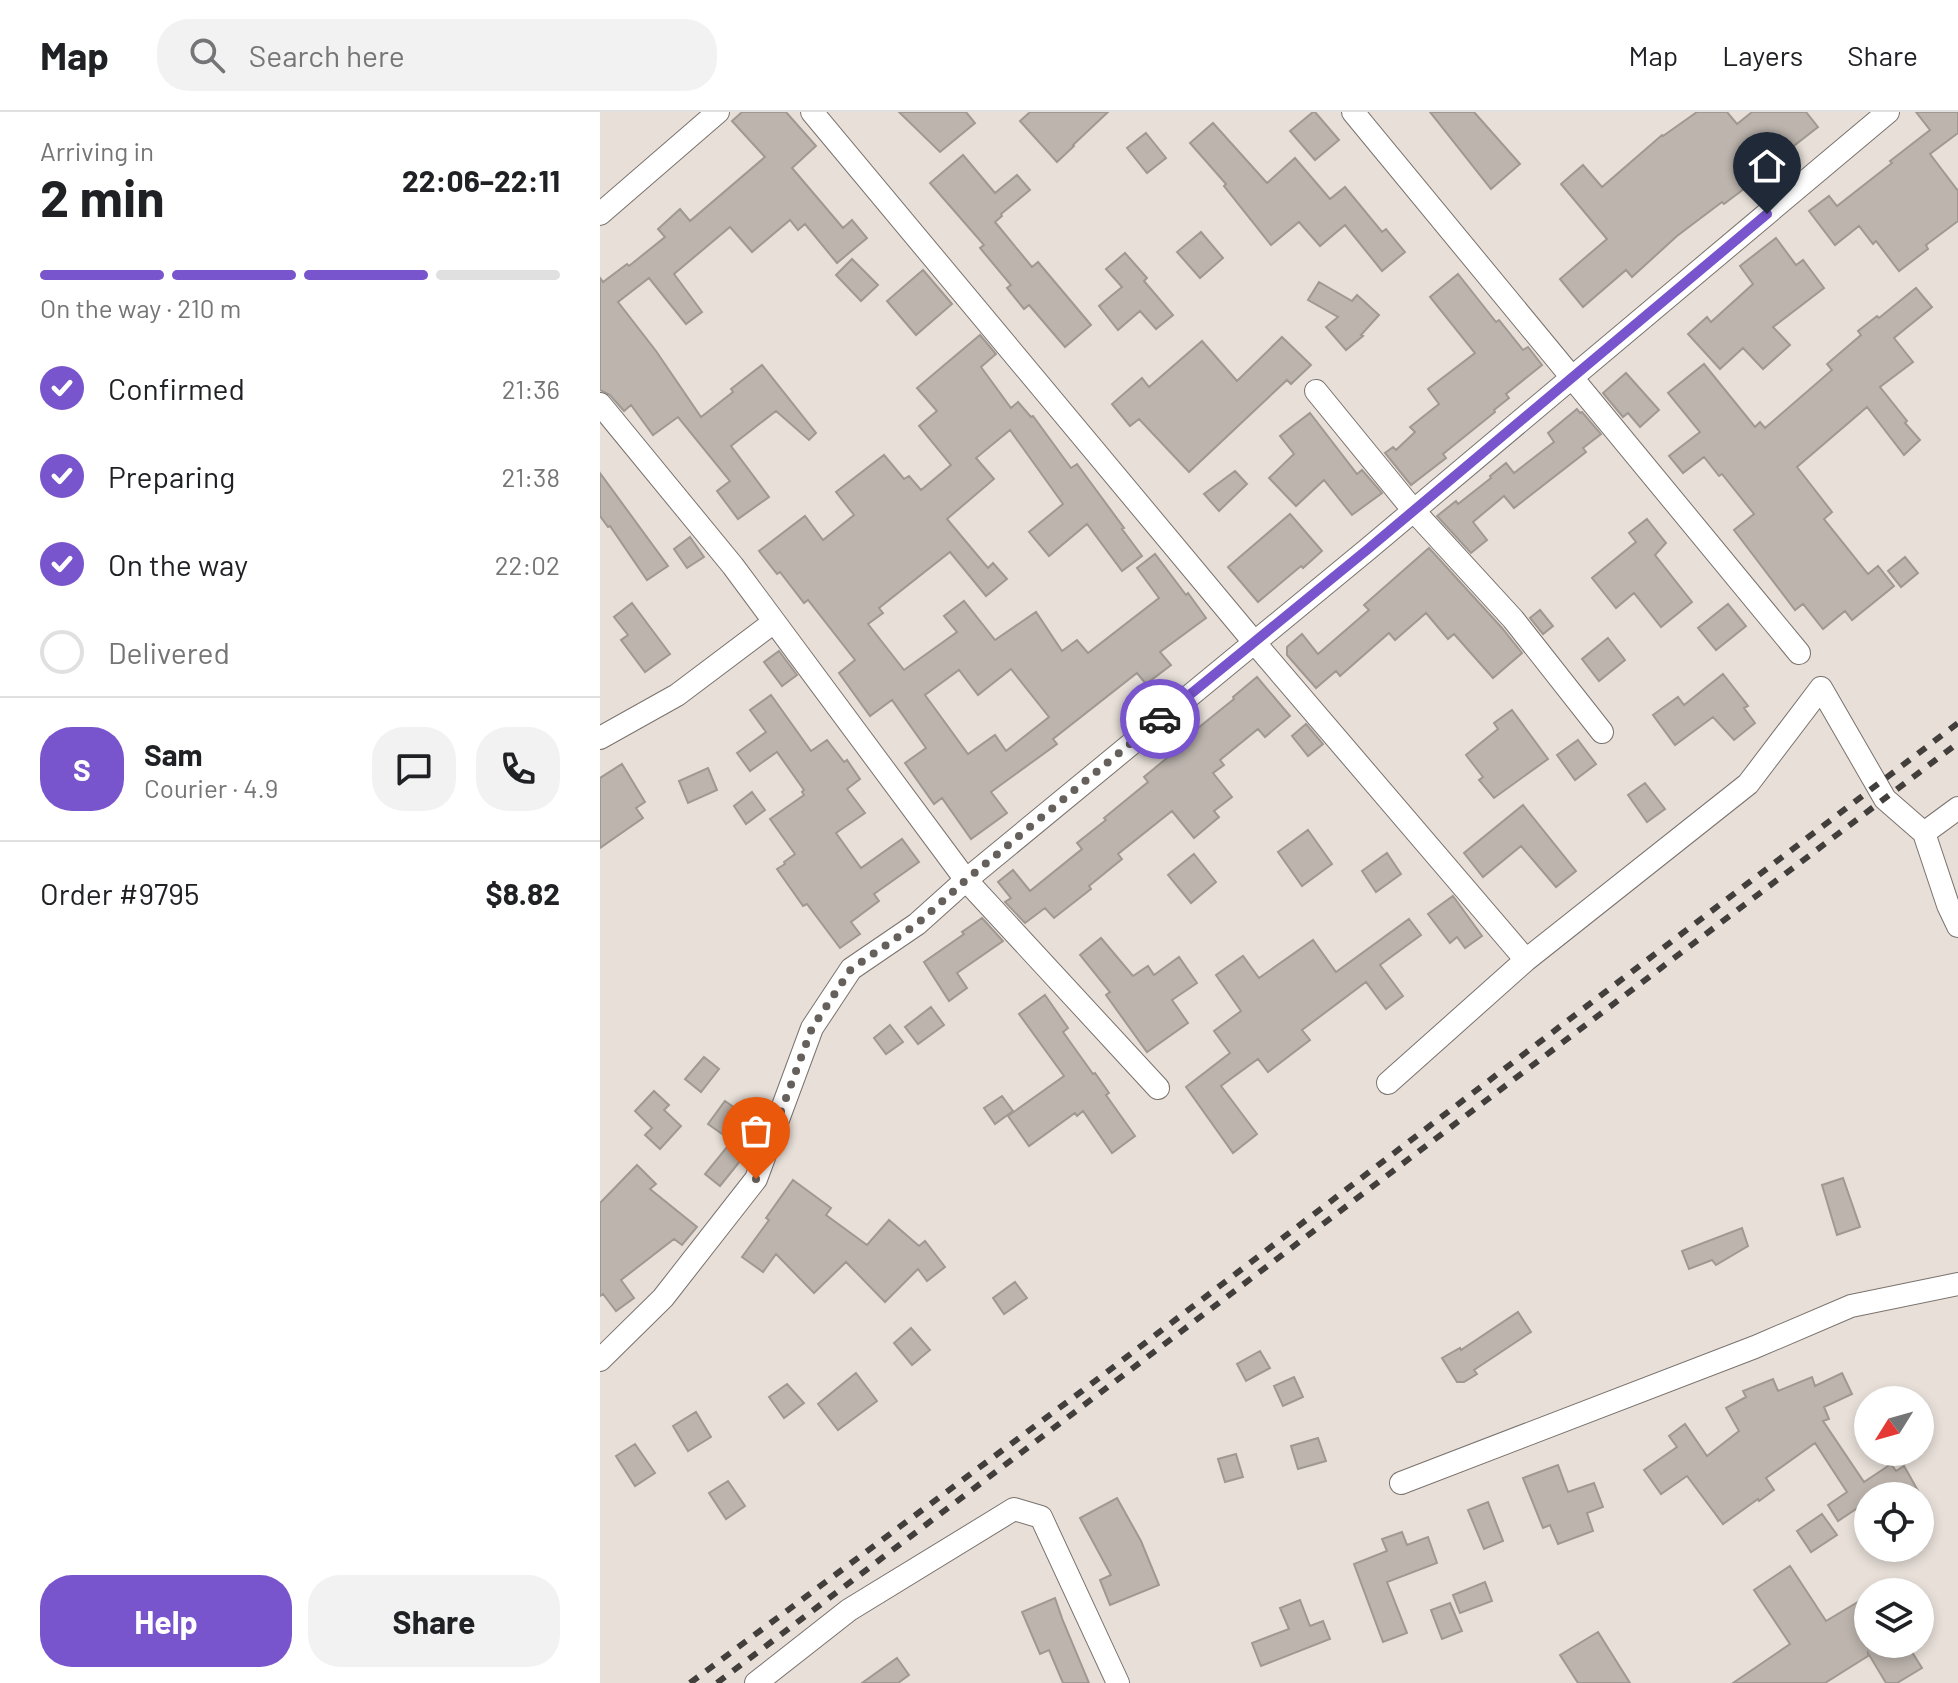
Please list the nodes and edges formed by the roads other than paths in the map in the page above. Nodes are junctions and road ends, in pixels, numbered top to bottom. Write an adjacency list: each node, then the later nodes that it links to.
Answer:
1 (718, 112): 5 (street)
2 (812, 112): 11 (street)
3 (1353, 112): 6 (street)
4 (1888, 112): 6 (street)
5 (600, 214)
6 (1572, 377): 9 (street); 12 (street)
7 (1316, 391): 9 (street)
8 (600, 404): 10 (street)
9 (1414, 511): 11 (street); 13 (street)
10 (774, 622): 14 (street); 17 (street)
11 (1254, 642): 17 (street); 19 (street)
12 (1799, 653)
13 (1602, 732)
14 (600, 738)
15 (1958, 808): 16 (street)
16 (1924, 833): 18 (street); 19 (street)
17 (966, 880): 21 (street); 23 (street)
18 (1958, 926)
19 (1526, 960): 20 (street)
20 (1388, 1083)
21 (1158, 1088)
22 (1958, 1284): 24 (street)
23 (600, 1360)
24 (1401, 1483)
25 (756, 1683): 26 (street)
26 (1118, 1683)

